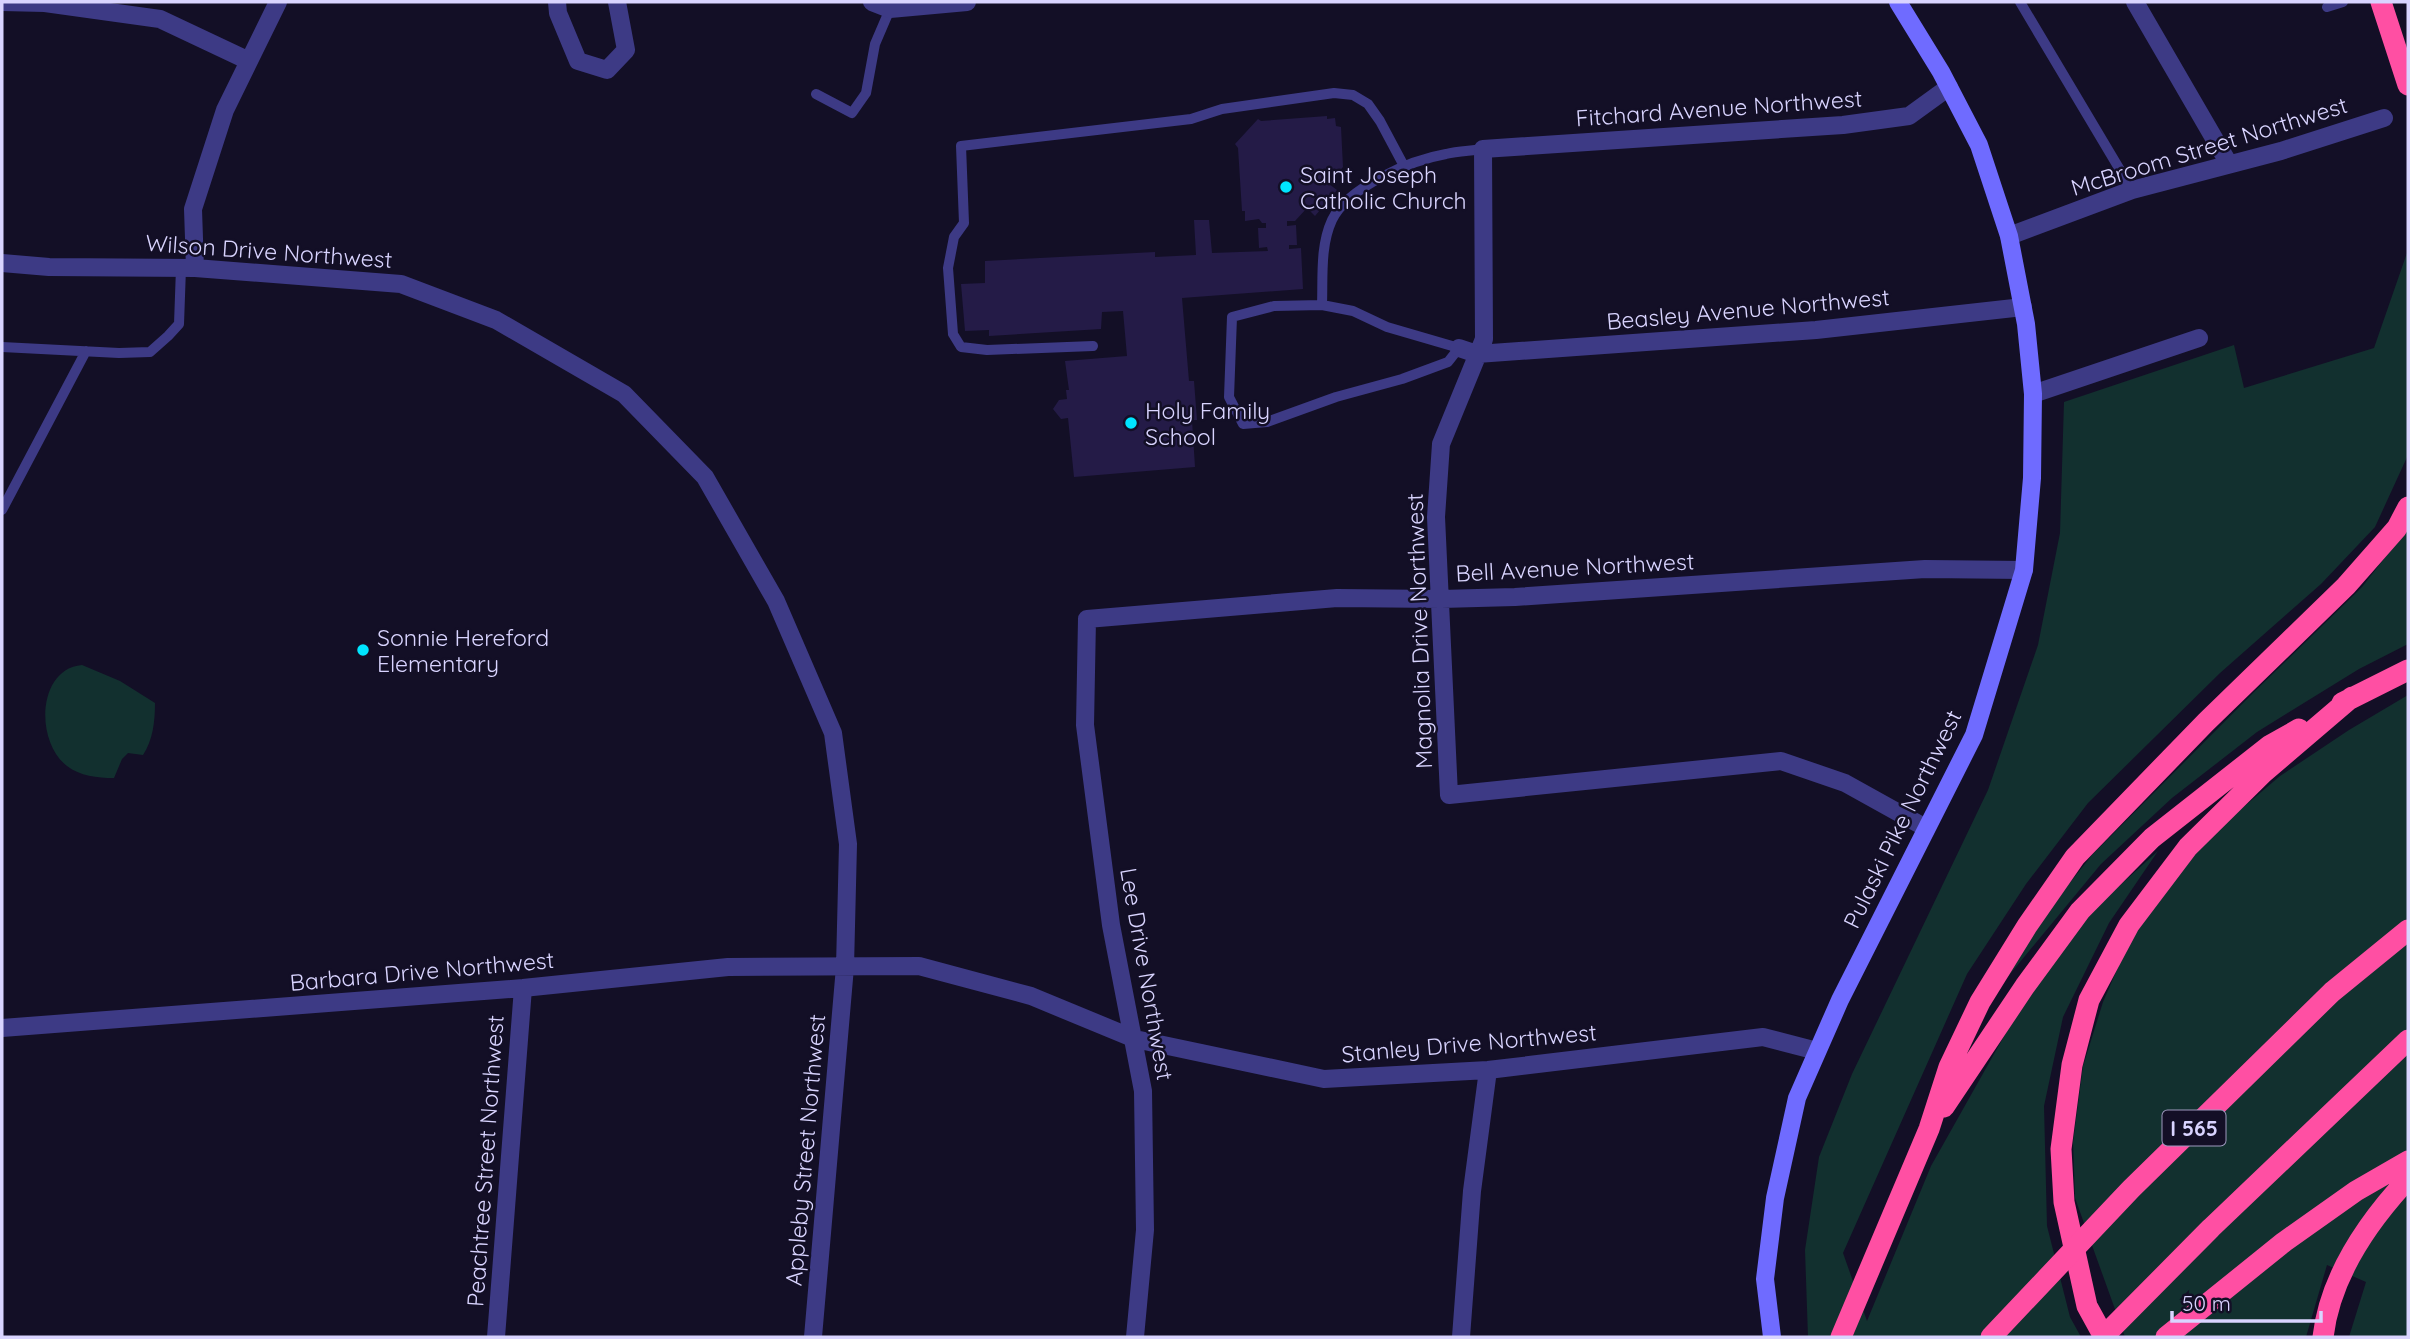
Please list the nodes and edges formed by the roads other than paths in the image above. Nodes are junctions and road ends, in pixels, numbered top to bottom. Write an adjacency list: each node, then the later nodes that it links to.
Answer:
1 (2, 2): 14 (street)
2 (278, 2): 14 (street)
3 (556, 2): 4 (street)
4 (617, 2)
5 (872, 2): 13 (street)
6 (967, 2): 13 (street)
7 (1898, 2): 16 (main road, Pulaski Pike Northwest)
8 (2020, 2): 22 (lane)
9 (2135, 2): 20 (street)
10 (2343, 2): 12 (lane)
11 (2381, 2): 15 (highway)
12 (2327, 8)
13 (890, 9): 17 (lane)
14 (249, 61): 25 (street)
15 (2408, 85)
16 (1949, 87): 19 (street, Fitchard Avenue Northwest); 23 (main road, Pulaski Pike Northwest)
17 (816, 94)
18 (2384, 118): 20 (street, McBroom Street Northwest)
19 (1483, 149): 21 (lane); 33 (street, Magnolia Drive Northwest)
20 (2229, 164): 22 (street, McBroom Street Northwest)
21 (1404, 166): 26 (lane); 29 (lane)
22 (2132, 190): 23 (street, McBroom Street Northwest)
23 (2009, 236): 27 (main road, Pulaski Pike Northwest)
24 (2, 264): 25 (street, Wilson Drive Northwest)
25 (188, 268): 32 (lane); 44 (street, Wilson Drive Northwest)
26 (1322, 305): 31 (lane); 31 (lane)
27 (2023, 307): 33 (street, Beasley Avenue Northwest); 34 (main road, Pulaski Pike Northwest)
28 (2199, 338): 34 (street)
29 (1093, 346)
30 (2, 347): 32 (lane)
31 (1459, 348): 33 (street)
32 (86, 351): 36 (lane)
33 (1477, 354): 38 (street, Magnolia Drive Northwest)
34 (2033, 394): 37 (main road, Pulaski Pike Northwest)
35 (2408, 507): 51 (highway)
36 (2, 510)
37 (2024, 570): 38 (street, Bell Avenue Northwest); 42 (main road, Pulaski Pike Northwest)
38 (1441, 599): 39 (street, Bell Avenue Northwest); 42 (street, Magnolia Drive Northwest)
39 (1087, 619): 47 (street, Lee Drive Northwest)
40 (2408, 670): 41 (highway)
41 (2352, 697): 51 (highway); 61 (highway)
42 (1926, 828): 49 (main road, Pulaski Pike Northwest)
43 (2408, 930): 60 (highway, I 565, bridge)
44 (845, 967): 45 (street, Barbara Drive Northwest); 47 (street, Stanley Drive Northwest); 55 (street, Appleby Street Northwest)
45 (523, 988): 46 (street, Barbara Drive Northwest); 54 (street, Peachtree Street Northwest)
46 (2, 1028)
47 (1135, 1039): 50 (street, Stanley Drive Northwest); 56 (street, Lee Drive Northwest)
48 (2408, 1040): 61 (highway, bridge)
49 (1817, 1051): 50 (street, Stanley Drive Northwest); 58 (main road, Pulaski Pike Northwest)
50 (1488, 1070): 57 (street)
51 (1929, 1129): 59 (highway)
52 (2408, 1161): 62 (highway)
53 (2408, 1179): 63 (highway)
54 (496, 1337)
55 (813, 1337)
56 (1135, 1337)
57 (1461, 1337)
58 (1772, 1337)
59 (1841, 1337)
60 (1991, 1337)
61 (2104, 1337)
62 (2166, 1337)
63 (2323, 1337)

